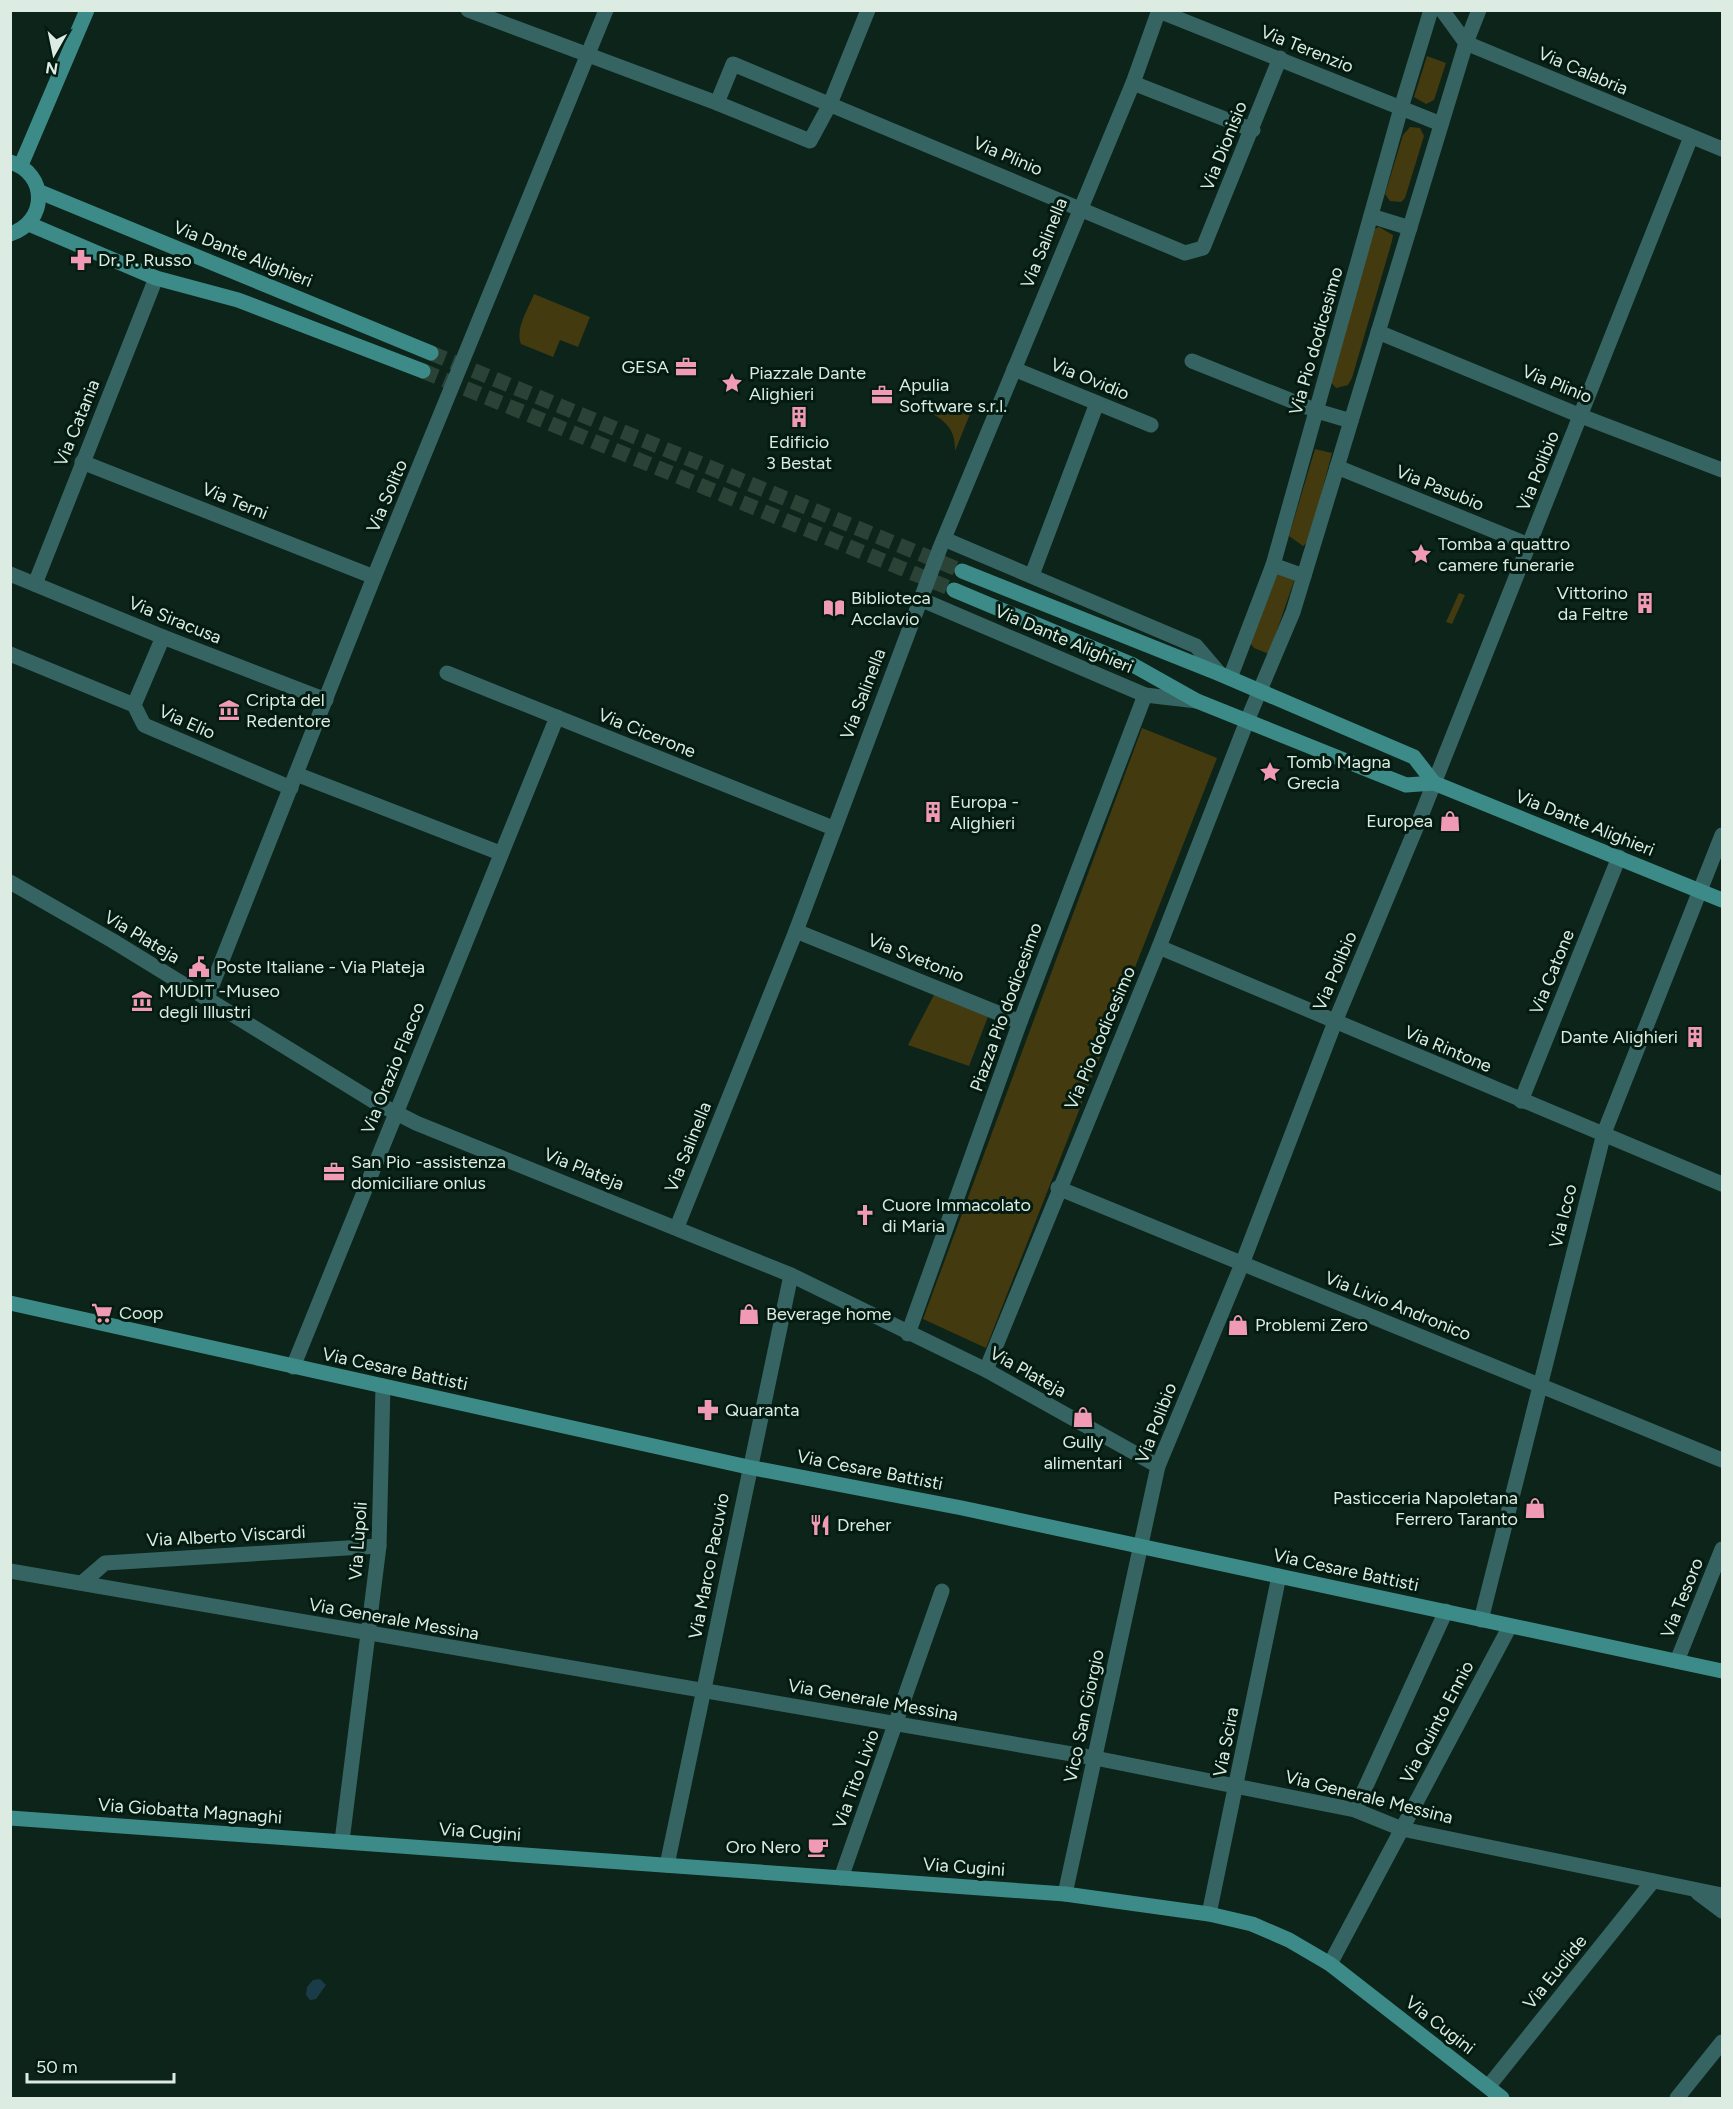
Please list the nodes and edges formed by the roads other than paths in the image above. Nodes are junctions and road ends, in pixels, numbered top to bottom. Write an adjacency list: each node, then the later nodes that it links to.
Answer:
1 (87, 10): 20 (main road)
2 (468, 10): 10 (street)
3 (606, 10): 10 (street, Via Solìto)
4 (868, 10): 14 (street)
5 (1431, 10): 15 (street, Via Pio dodicesimo)
6 (1442, 10): 9 (street)
7 (1479, 10): 9 (street)
8 (1159, 11): 11 (street, Via Terenzio); 12 (street, Via Salinella)
9 (1466, 43): 16 (street); 18 (street, Via Calabria)
10 (588, 55): 13 (street); 49 (street, Via Solìto)
11 (1280, 58): 15 (street, Via Terenzio); 17 (street, Via Dionisio)
12 (1133, 83): 17 (street); 22 (street, Via Salinella)
13 (717, 104): 14 (street); 14 (street, Via Plinio)
14 (830, 104): 22 (street, Via Plinio)
15 (1401, 108): 16 (street, Via Terenzio); 23 (street, Via Pio dodicesimo)
16 (1441, 124): 25 (street)
17 (1253, 130): 27 (street, Via Dionisio)
18 (1691, 137): 19 (street, Via Calabria); 36 (street, Via Polibio)
19 (1722, 149)
20 (16, 164): 21 (main road)
21 (40, 192): 24 (main road); 30 (main road, Via Dante Alighieri)
22 (1079, 207): 27 (street, Via Plinio); 32 (street, Via Salinella)
23 (1371, 216): 25 (street); 35 (street, Via Pio dodicesimo)
24 (29, 224): 26 (main road); 28 (main road)
25 (1410, 228): 29 (street)
26 (10, 234)
27 (1203, 248)
28 (156, 278): 33 (main road); 39 (street, Via Catania)
29 (1378, 332): 36 (street, Via Plinio); 37 (street)
30 (431, 352)
31 (1192, 361): 35 (street)
32 (1014, 369): 34 (street, Via Ovidio); 42 (street, Via Salinella)
33 (423, 371)
34 (1096, 403): 38 (street, Via Ovidio); 47 (street)
35 (1317, 411): 37 (street); 44 (street, Via Pio dodicesimo)
36 (1581, 416): 41 (street, Via Plinio); 43 (street, Via Polibio)
37 (1351, 421): 40 (street)
38 (1151, 425)
39 (82, 462): 49 (street, Via Terni); 50 (street, Via Catania)
40 (1337, 467): 43 (street, Via Pasubio); 48 (street)
41 (1722, 470)
42 (944, 539): 47 (street, Via Dante Alighieri); 52 (street, Via Salinella)
43 (1529, 545): 65 (street, Via Polibio)
44 (1273, 565): 48 (street); 56 (street, Via Pio dodicesimo)
45 (962, 571): 56 (main road, Via Dante Alighieri)
46 (10, 574): 50 (street, Via Siracusa)
47 (1032, 575): 56 (street, Via Dante Alighieri)
48 (1304, 576): 57 (street)
49 (374, 577): 59 (street, Via Solìto)
50 (35, 584): 53 (street, Via Siracusa)
51 (954, 590): 60 (main road, Via Dante Alighieri)
52 (920, 599): 58 (street, Via Dante Alighieri); 66 (street, Via Salinella)
53 (163, 637): 59 (street, Via Siracusa); 61 (street)
54 (10, 654): 61 (street, Via Elio)
55 (447, 673): 62 (street, Via Cicerone)
56 (1225, 676): 57 (main road, Via Dante Alighieri)
57 (1259, 692): 63 (street, Via Pio dodicesimo); 65 (main road, Via Dante Alighieri)
58 (1145, 695): 60 (street, Via Dante Alighieri); 76 (street, Piazza Pio dodicesimo)
59 (326, 700): 64 (street, Via Solìto)
60 (1197, 701): 63 (main road, Via Dante Alighieri)
61 (134, 705): 64 (street, Via Elio)
62 (557, 717): 66 (street, Via Cicerone); 68 (street, Via Orazio Flacco)
63 (1246, 721): 65 (main road, Via Dante Alighieri); 74 (street, Via Pio dodicesimo)
64 (293, 781): 68 (street, Via Elio); 75 (street, Via Solìto)
65 (1434, 783): 69 (main road, Via Dante Alighieri); 77 (street, Via Polibio)
66 (833, 828): 73 (street, Via Salinella)
67 (1722, 835): 71 (street, Via Icco)
68 (500, 853): 79 (street, Via Orazio Flacco)
69 (1619, 857): 71 (main road, Via Dante Alighieri); 78 (street, Via Catone)
70 (10, 882): 75 (street, Via Plateja)
71 (1701, 891): 72 (main road, Via Dante Alighieri); 80 (street, Via Icco)
72 (1722, 900)
73 (796, 931): 76 (street, Via Svetonio); 83 (street, Via Salinella)
74 (1159, 947): 77 (street, Via Rintone); 82 (street, Via Pio dodicesimo)
75 (207, 998): 79 (street, Via Plateja)
76 (1020, 1022): 87 (street, Piazza Pio dodicesimo)
77 (1335, 1022): 78 (street, Via Rintone); 84 (street, Via Polibio)
78 (1521, 1101): 80 (street, Via Rintone)
79 (396, 1113): 83 (street, Via Plateja); 88 (street, Via Orazio Flacco)
80 (1604, 1133): 81 (street, Via Rintone); 90 (street, Via Icco)
81 (1722, 1184)
82 (1058, 1188): 84 (street, Via Livio Andronico); 89 (street, Via Pio dodicesimo)
83 (676, 1227): 85 (street, Via Plateja)
84 (1242, 1264): 90 (street, Via Livio Andronico); 93 (street, Via Polibio)
85 (790, 1275): 87 (street, Via Plateja); 94 (street, Via Marco Pacuvio)
86 (10, 1303): 88 (main road, Via Cesare Battisti)
87 (908, 1334): 89 (street, Via Plateja)
88 (293, 1367): 91 (main road, Via Cesare Battisti)
89 (986, 1370): 93 (street, Via Plateja)
90 (1540, 1385): 92 (street, Via Livio Andronico); 103 (street, Via Icco)
91 (383, 1386): 94 (main road, Via Cesare Battisti); 95 (street, Via Lùpoli)
92 (1722, 1460)
93 (1158, 1466): 96 (street, Via Polibio)
94 (748, 1467): 96 (main road, Via Cesare Battisti); 108 (street, Via Marco Pacuvio)
95 (379, 1546): 100 (street, Via Alberto Viscardi); 105 (street, Via Lùpoli)
96 (1139, 1546): 99 (main road, Via Cesare Battisti); 110 (street, Vico San Giorgio)
97 (1722, 1549): 106 (street, Via Tesoro)
98 (10, 1571): 100 (street, Via Generale Messina)
99 (1279, 1576): 102 (main road, Via Cesare Battisti); 111 (street, Via Scira)
100 (83, 1582): 105 (street, Via Generale Messina)
101 (942, 1591): 109 (street, Via Tito Livio)
102 (1446, 1611): 103 (main road, Via Cesare Battisti); 112 (street)
103 (1481, 1620): 104 (main road, Via Cesare Battisti)
104 (1510, 1626): 106 (main road, Via Cesare Battisti); 114 (street, Via Quinto Ennio)
105 (369, 1635): 108 (street, Via Generale Messina); 115 (street, Via Lùpoli)
106 (1677, 1661): 107 (main road, Via Cesare Battisti)
107 (1722, 1671)
108 (704, 1692): 109 (street, Via Generale Messina); 117 (street, Via Marco Pacuvio)
109 (896, 1723): 110 (street, Via Generale Messina); 118 (street, Via Tito Livio)
110 (1095, 1758): 111 (street, Via Generale Messina); 121 (street, Vico San Giorgio)
111 (1238, 1785): 112 (street, Via Generale Messina); 124 (street, Via Scira)
112 (1355, 1810): 114 (street, Via Generale Messina)
113 (10, 1818): 115 (main road, Via Giobatta Magnaghi)
114 (1402, 1829): 119 (street, Via Generale Messina); 125 (street, Via Quinto Ennio)
115 (342, 1841): 116 (main road, Via Giobatta Magnaghi)
116 (366, 1843): 117 (main road, Via Cugini)
117 (667, 1865): 118 (main road, Via Cugini)
118 (841, 1878): 121 (main road, Via Cugini)
119 (1653, 1881): 120 (street, Via Generale Messina); 127 (street, Via Euclide)
120 (1694, 1890): 122 (street, Via Generale Messina); 123 (street)
121 (1065, 1894): 124 (main road, Via Cugini)
122 (1722, 1895)
123 (1722, 1911)
124 (1209, 1914): 125 (main road, Via Cugini)
125 (1330, 1964): 127 (main road, Via Cugini)
126 (1722, 2042): 129 (street)
127 (1488, 2087): 128 (main road, Via Cugini)
128 (1502, 2098)
129 (1677, 2098)

